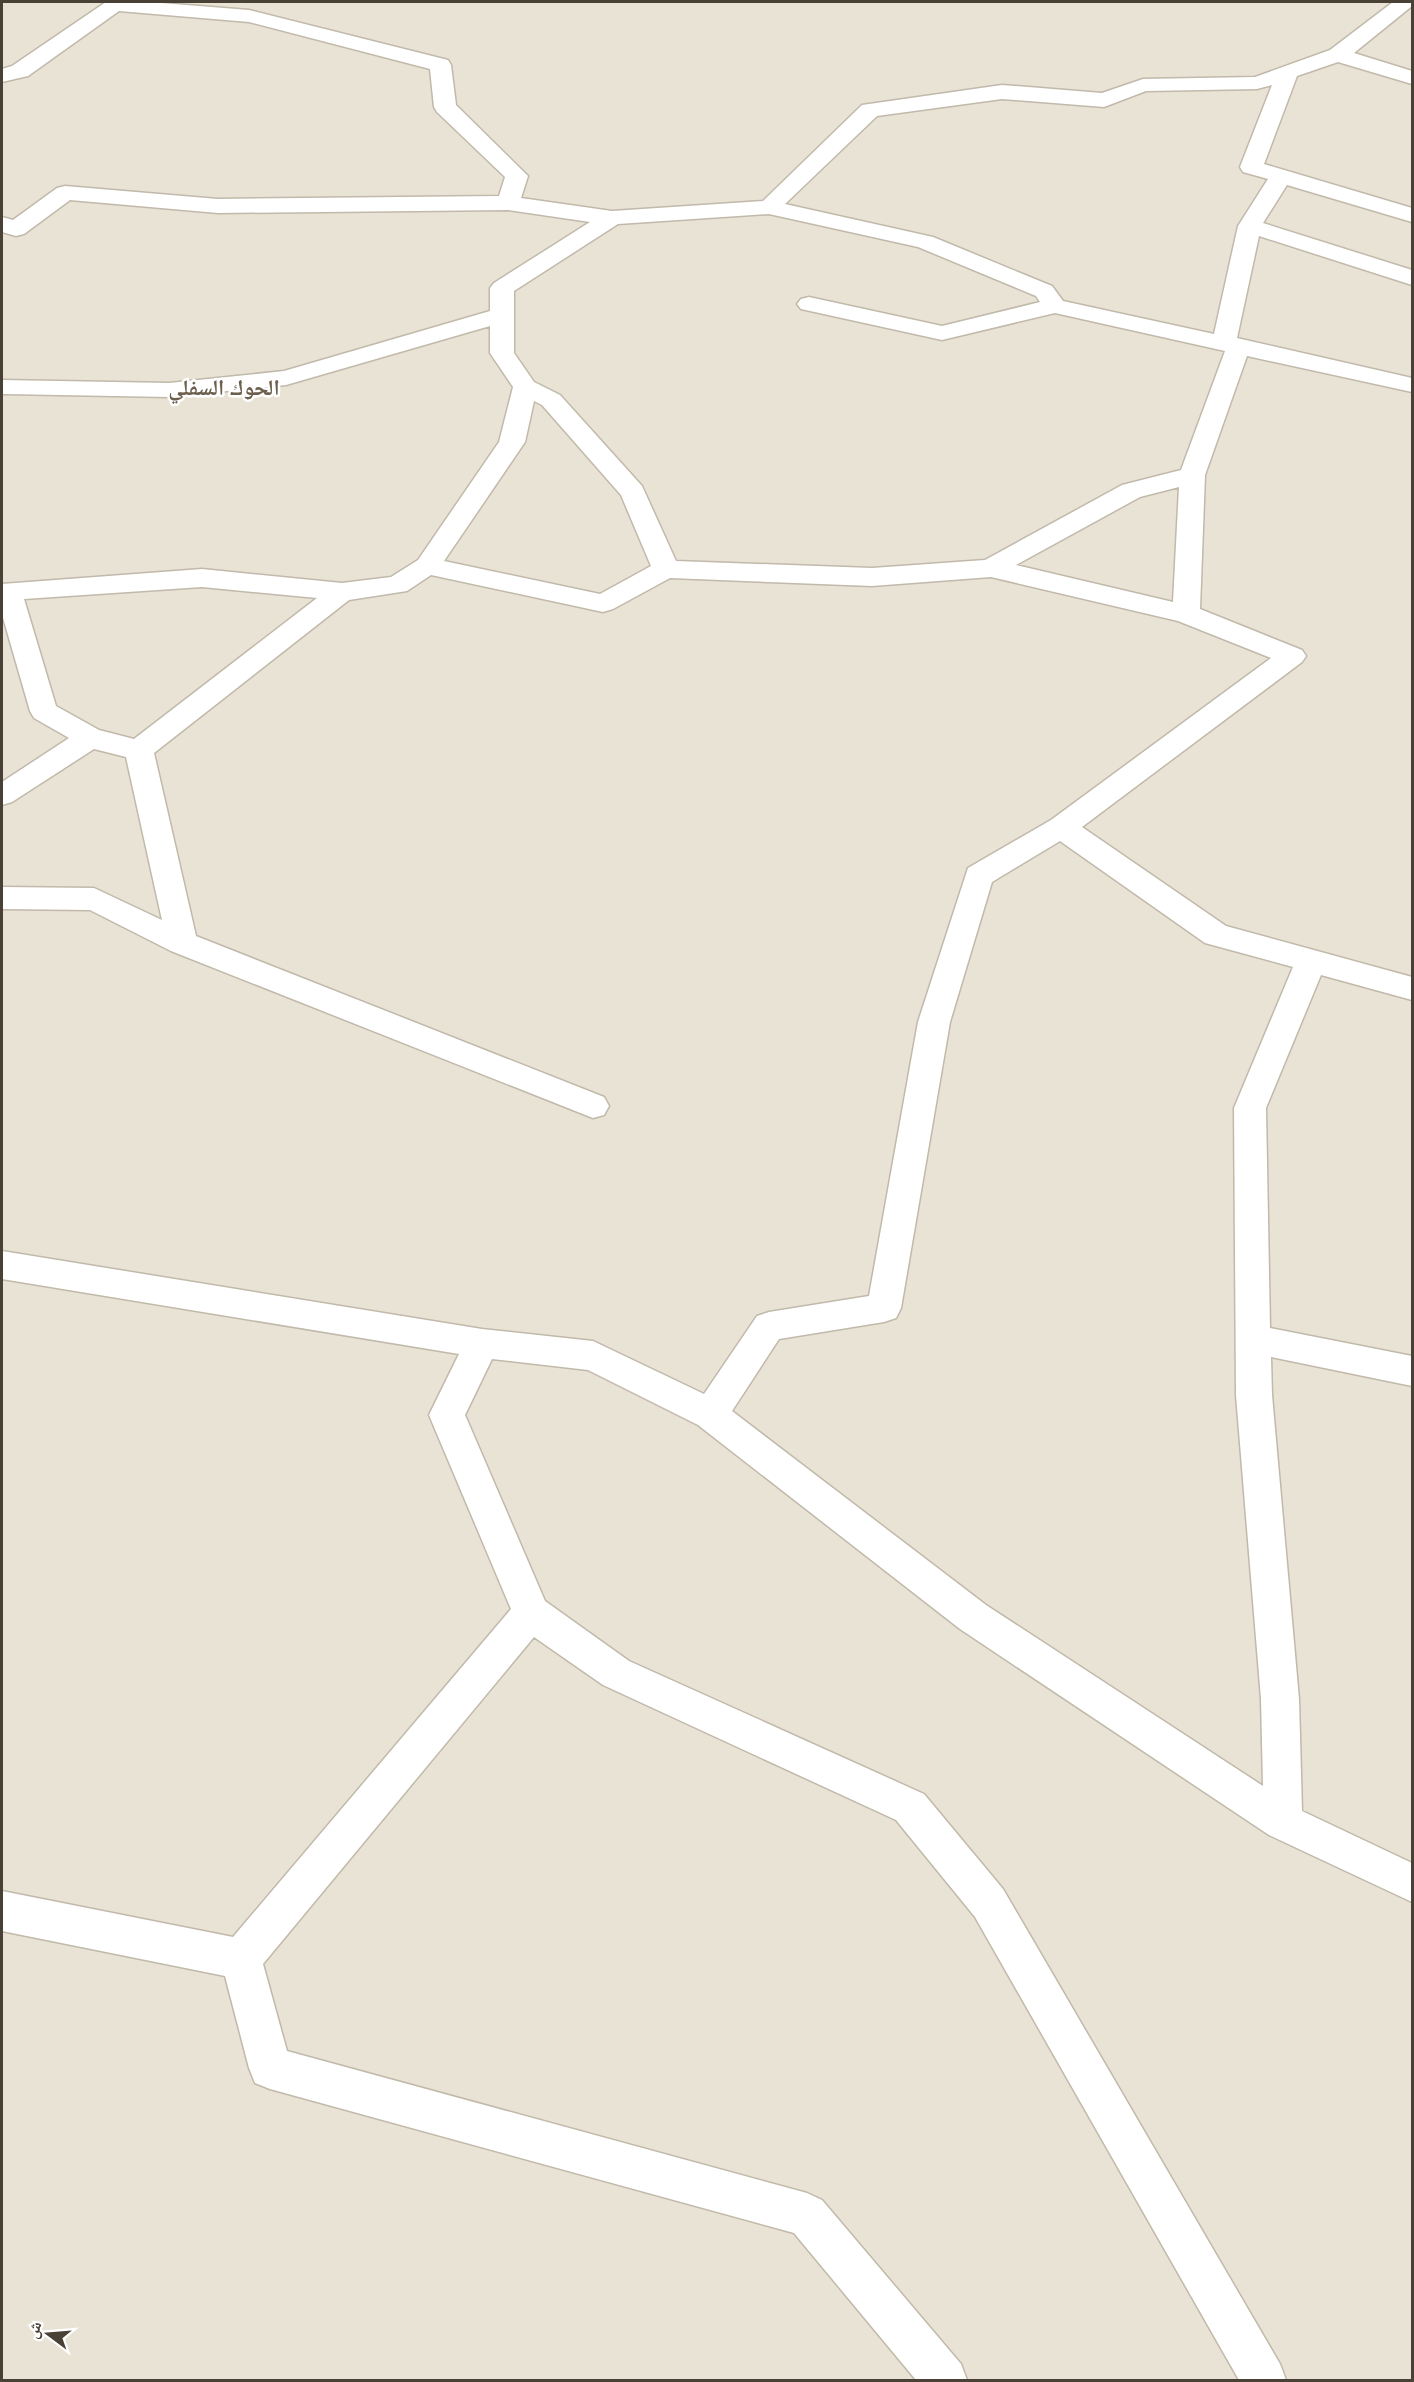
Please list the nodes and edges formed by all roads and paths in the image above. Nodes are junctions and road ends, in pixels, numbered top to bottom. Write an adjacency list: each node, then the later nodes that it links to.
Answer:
1 (1405, 2): 3 (street)
2 (118, 3): 5 (street); 8 (street)
3 (1338, 55): 4 (street); 6 (street)
4 (1288, 72): 7 (street); 9 (street)
5 (2, 76)
6 (1413, 78)
7 (1281, 176): 10 (street); 13 (street)
8 (508, 203): 11 (street); 12 (street)
9 (769, 207): 11 (street); 16 (street)
10 (1413, 215)
11 (612, 218): 17 (street)
12 (2, 224)
13 (1250, 226): 14 (street); 18 (street)
14 (1413, 278)
15 (809, 304): 16 (street)
16 (1056, 306): 18 (street)
17 (502, 315): 20 (street); 21 (street)
18 (1232, 344): 19 (street); 22 (street)
19 (1413, 385)
20 (4, 387)
21 (525, 387): 23 (street); 25 (street)
22 (1192, 475): 24 (street); 28 (street)
23 (427, 566): 25 (street); 27 (street)
24 (991, 568): 25 (street); 28 (street)
25 (666, 569)
26 (4, 591): 27 (street); 29 (street)
27 (342, 592): 30 (street)
28 (1185, 614): 32 (street)
29 (90, 738): 30 (street); 31 (street)
30 (139, 750): 34 (street)
31 (2, 795)
32 (1060, 827): 35 (street); 42 (street)
33 (2, 898): 34 (street)
34 (182, 943): 37 (street)
35 (1311, 961): 36 (street); 39 (street)
36 (1413, 988)
37 (593, 1106)
38 (2, 1265): 40 (street)
39 (1254, 1339): 41 (street); 44 (street)
40 (482, 1343): 42 (street); 43 (street)
41 (1413, 1371)
42 (711, 1414): 44 (street)
43 (531, 1613): 47 (street); 49 (street)
44 (1283, 1822): 45 (street)
45 (1413, 1883)
46 (2, 1911): 47 (street)
47 (242, 1959): 48 (street)
48 (945, 2380)
49 (1264, 2380)

